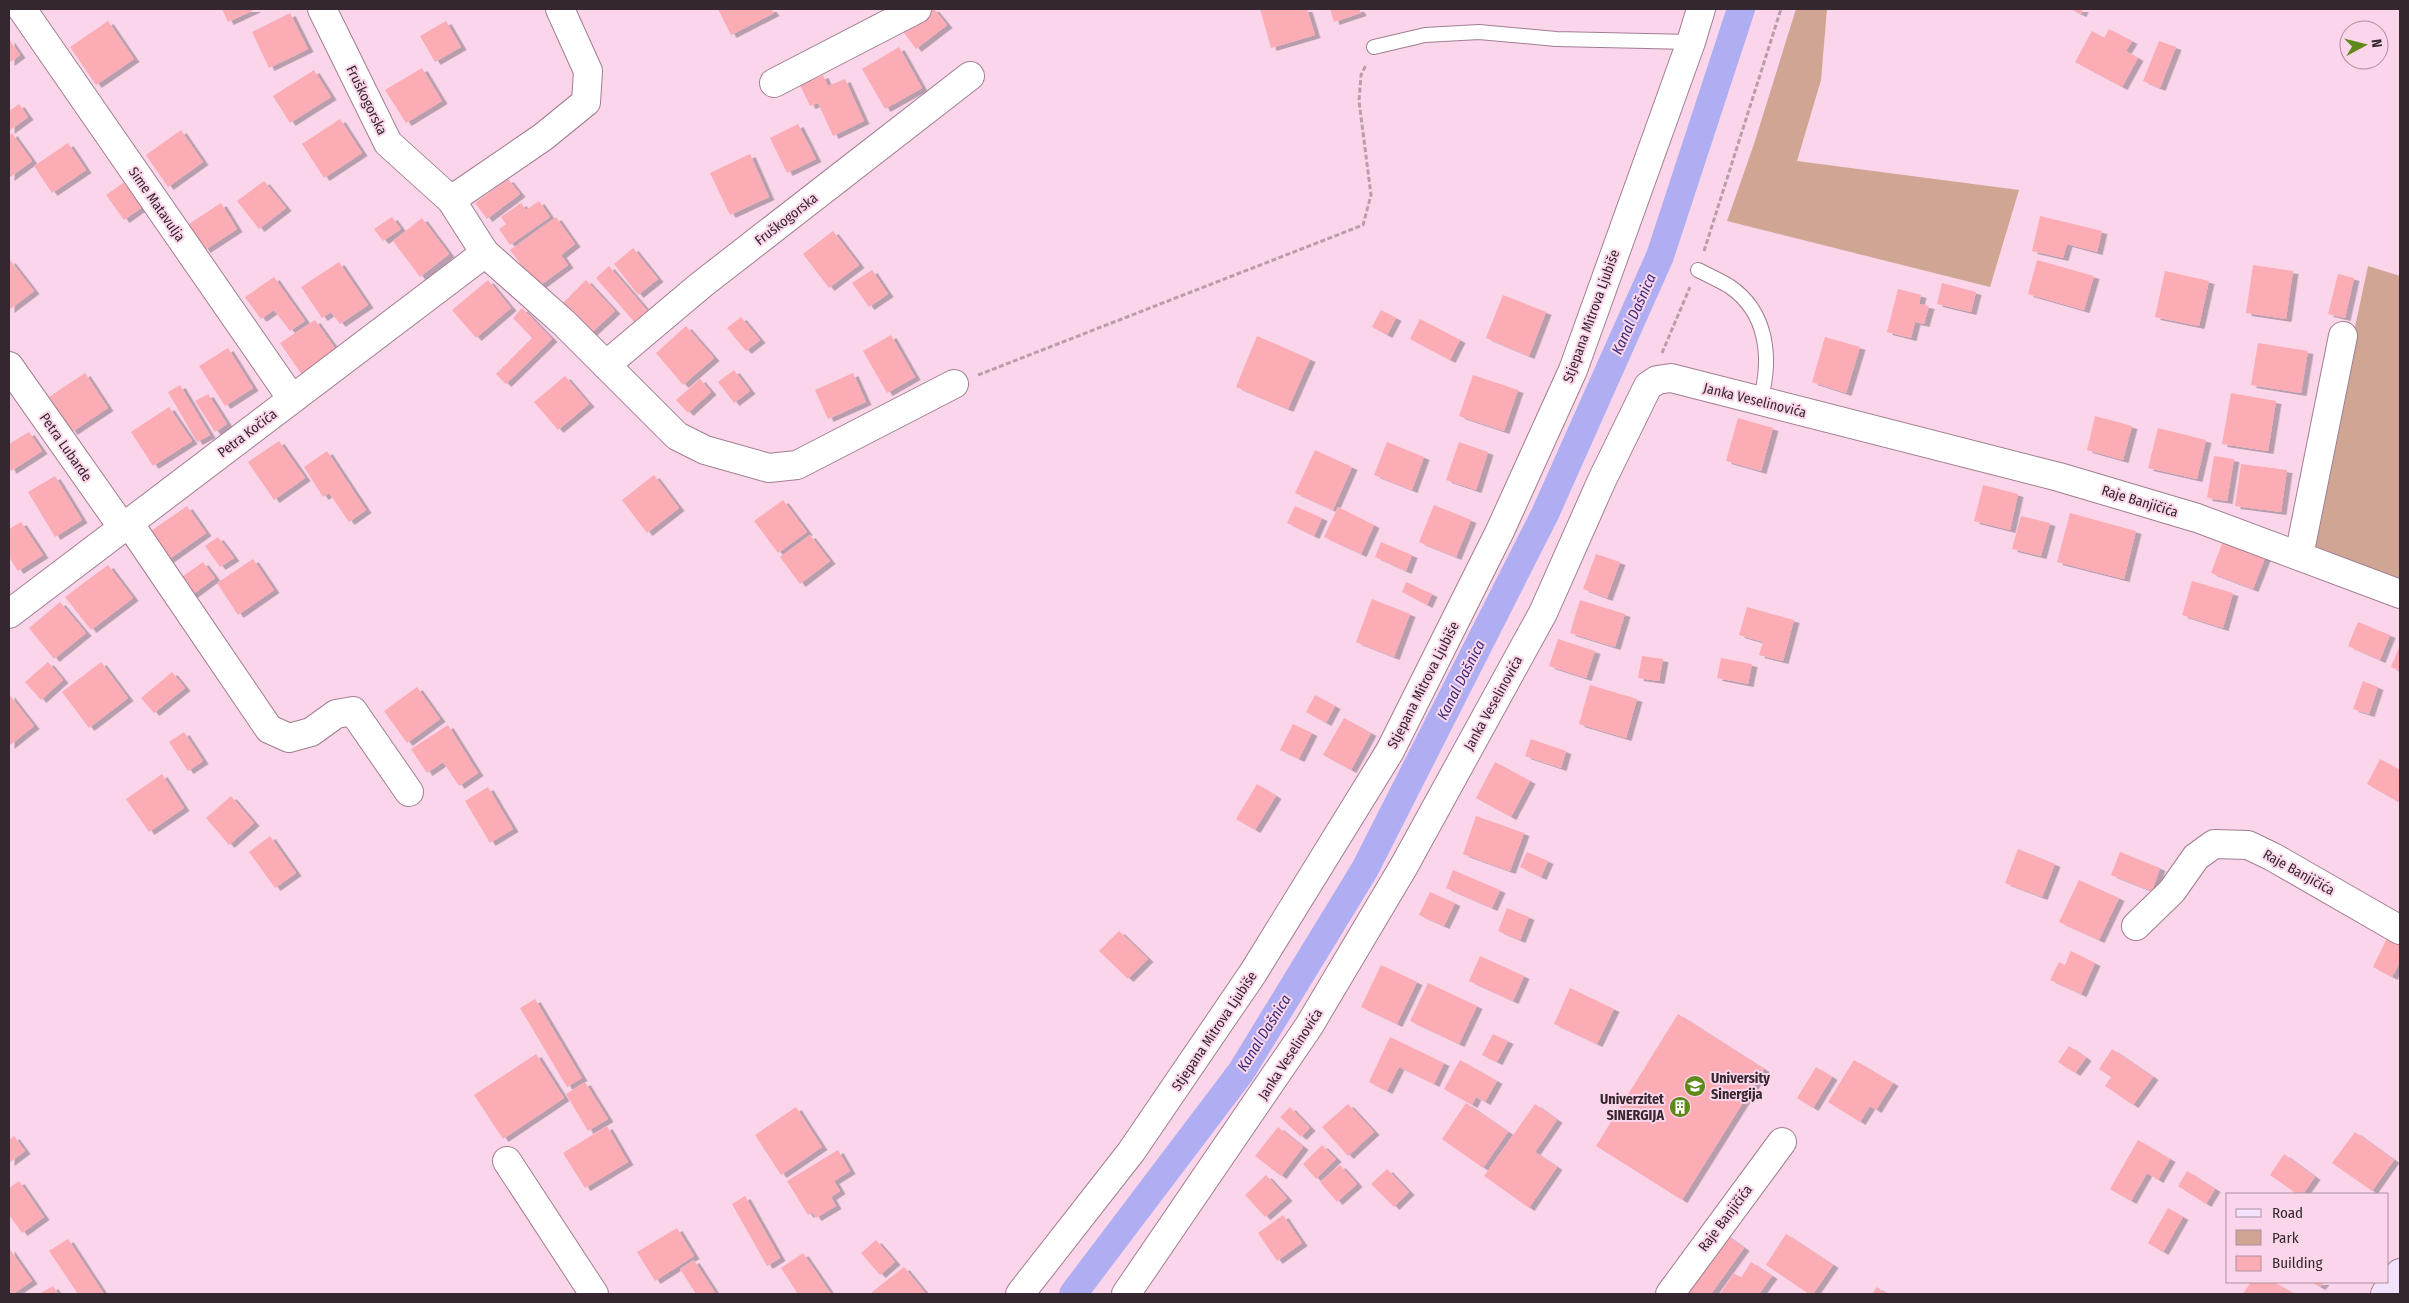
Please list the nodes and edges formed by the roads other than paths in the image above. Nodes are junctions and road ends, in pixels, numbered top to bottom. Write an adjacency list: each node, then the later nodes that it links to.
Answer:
1 (22, 9): 17 (street, Sime Matavulja)
2 (322, 9): 10 (street, Fruškogorska)
3 (560, 9): 10 (street)
4 (917, 9): 9 (street)
5 (1701, 9): 6 (street, Stjepana Mitrova Ljubiše)
6 (1691, 42): 7 (lane); 31 (street, Stjepana Mitrova Ljubiše)
7 (1374, 47)
8 (970, 76): 14 (street, Fruškogorska)
9 (774, 83)
10 (451, 200): 11 (street, Fruškogorska)
11 (485, 253): 14 (street, Fruškogorska); 17 (street, Petra Kočića)
12 (1698, 270): 18 (lane)
13 (2343, 336): 21 (street)
14 (606, 365): 16 (street, Fruškogorska)
15 (9, 366): 20 (street, Petra Lubarde)
16 (954, 384)
17 (292, 399): 20 (street, Petra Kočića)
18 (1760, 401): 19 (street, Janka Veselinovića); 32 (street, Janka Veselinovića)
19 (1979, 457): 21 (street, Raje Banjičića)
20 (126, 526): 23 (street, Petra Kočića); 24 (street, Petra Lubarde)
21 (2299, 556): 22 (street, Raje Banjičića)
22 (2400, 594)
23 (9, 614)
24 (409, 792)
25 (2136, 926): 26 (street, Raje Banjičića)
26 (2400, 930)
27 (1782, 1142): 33 (street, Raje Banjičića)
28 (507, 1161): 30 (street)
29 (2400, 1273): 34 (main road)
30 (594, 1294)
31 (1020, 1294)
32 (1126, 1294)
33 (1670, 1294)
34 (2385, 1294)

